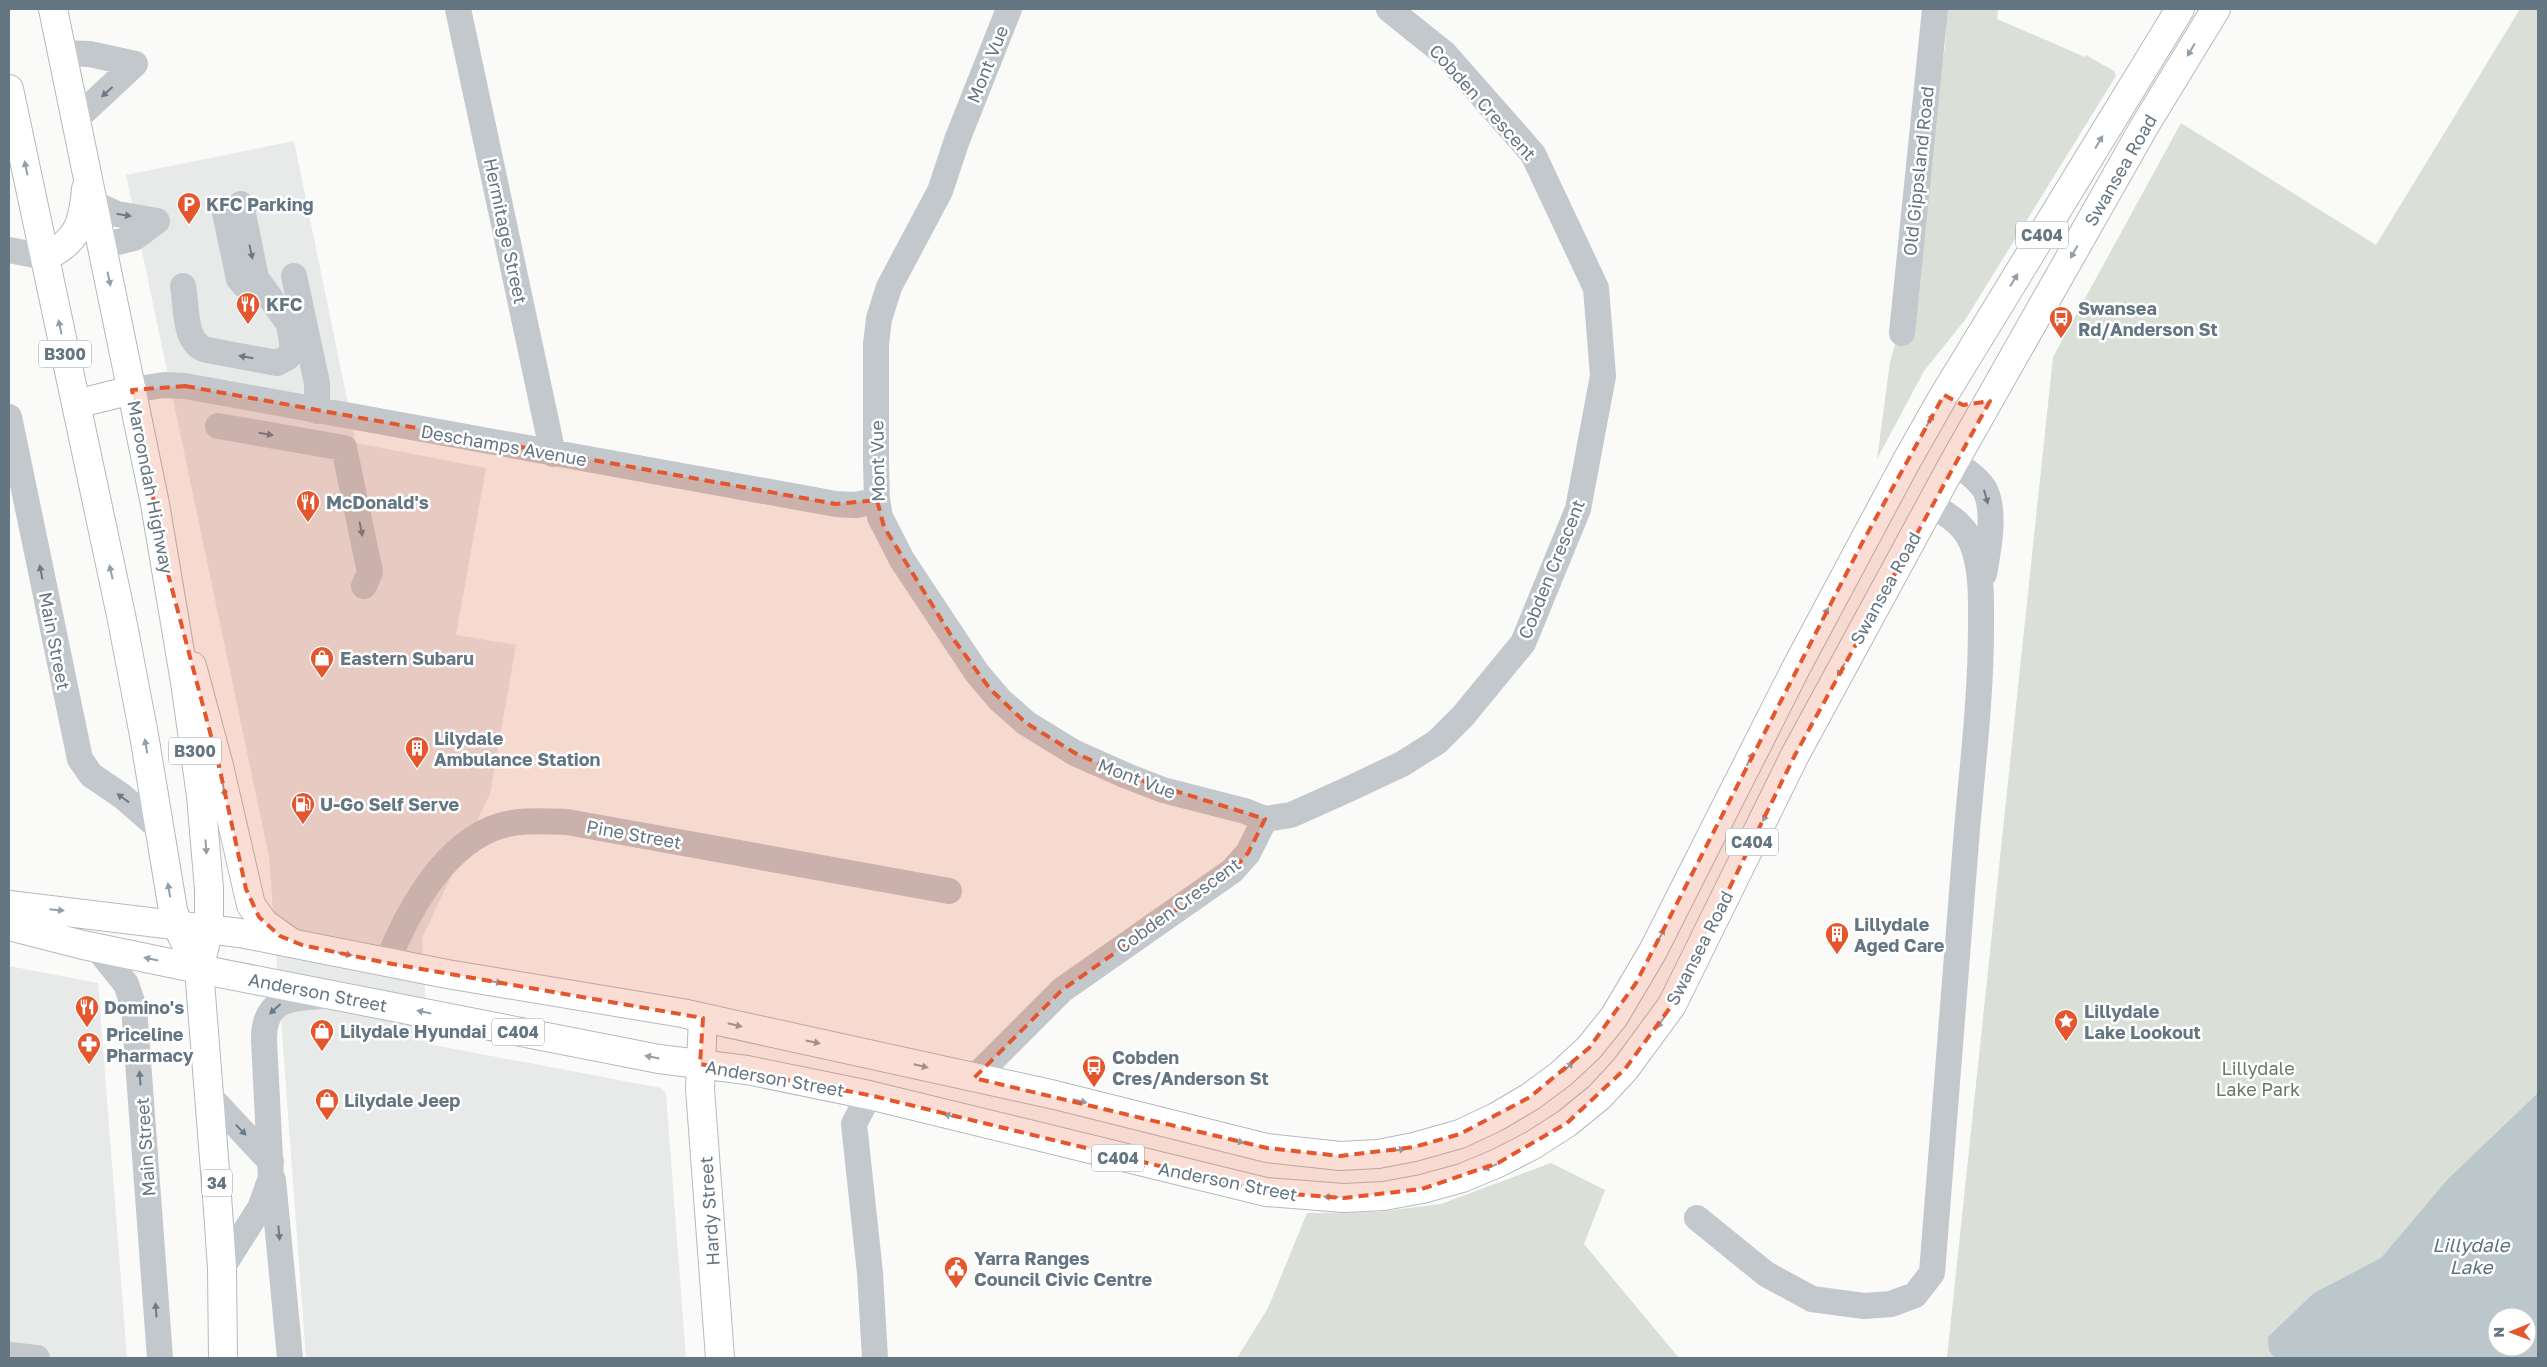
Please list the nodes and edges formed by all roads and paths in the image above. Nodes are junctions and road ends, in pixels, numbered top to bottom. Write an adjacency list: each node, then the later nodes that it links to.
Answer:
1 (53, 9): 8 (main road, Maroondah Highway / B300)
2 (458, 9): 27 (street, Hermitage Street)
3 (1009, 9): 31 (street, Mont Vue)
4 (1389, 9): 36 (street, Cobden Crescent)
5 (1935, 9): 19 (street, Old Gippsland Road)
6 (2180, 9): 21 (main road, Swansea Road / C404, one-way to 6)
7 (2216, 9): 22 (main road, Swansea Road / C404, one-way to 22)
8 (63, 53): 10 (main road, Maroondah Highway / B300); 10 (street, one-way to 10)
9 (10, 101): 16 (main road, Maroondah Highway / B300, one-way to 9)
10 (76, 119): 11 (main road, Maroondah Highway / B300)
11 (87, 173): 12 (main road, Maroondah Highway / B300); 16 (main road)
12 (93, 204): 14 (main road, Maroondah Highway / B300); 14 (street, one-way to 14)
13 (233, 206): 18 (street, one-way to 18)
14 (102, 246): 20 (main road, Maroondah Highway / B300, one-way to 20)
15 (9, 250): 16 (street)
16 (45, 257): 23 (main road, Maroondah Highway / B300, one-way to 16)
17 (294, 276): 24 (street)
18 (183, 286)
19 (1902, 333)
20 (132, 390): 23 (main road); 24 (street, Deschamps Avenue); 33 (main road, Maroondah Highway / B300)
21 (1944, 395): 22 (main road); 28 (main road, Swansea Road / C404, one-way to 21)
22 (1990, 401): 29 (main road, Swansea Road / C404)
23 (76, 404): 37 (main road, Maroondah Highway / B300, one-way to 23)
24 (317, 411): 27 (street, Deschamps Avenue)
25 (9, 417): 30 (street, Main Street)
26 (218, 426): 34 (street, one-way to 34)
27 (554, 454): 31 (street, Deschamps Avenue)
28 (1906, 462): 29 (main road); 32 (main road); 52 (main road, Swansea Road / C404, one-way to 28)
29 (1954, 462): 32 (main road, Swansea Road / C404); 35 (street, one-way to 35)
30 (17, 492): 37 (street, Main Street, one-way to 30)
31 (877, 500): 36 (street, Mont Vue)
32 (1931, 505): 35 (street); 55 (main road, Swansea Road / C404, one-way to 55)
33 (168, 574): 42 (main road, Maroondah Highway / B300, one-way to 42); 43 (main road, one-way to 43)
34 (364, 586)
35 (1981, 595): 58 (street)
36 (1265, 819): 52 (street, Cobden Crescent)
37 (160, 829): 40 (main road, Maroondah Highway / B300, one-way to 37)
38 (949, 891): 45 (street, Pine Street)
39 (9, 905): 40 (main road, one-way to 40)
40 (177, 924): 42 (main road, C404); 46 (main road, Maroondah Highway / B300)
41 (9, 926): 44 (main road, Anderson Street)
42 (209, 929): 43 (main road, C404); 46 (main road, Maroondah Highway / B300)
43 (302, 946): 45 (main road, C404, one-way to 45)
44 (97, 948): 46 (main road, Anderson Street, one-way to 44); 62 (street, Main Street, one-way to 44)
45 (387, 963): 48 (main road); 49 (main road, C404, one-way to 49)
46 (199, 969): 47 (main road, Anderson Street / C404); 54 (main road, Maroondah Highway / 34)
47 (337, 995): 48 (main road, Anderson Street / C404); 56 (street, one-way to 56)
48 (380, 1003): 51 (main road, Anderson Street / C404, one-way to 48)
49 (704, 1018): 50 (main road, C404, one-way to 50); 51 (main road, Hardy Street)
50 (874, 1055): 52 (main road, C404, one-way to 52); 53 (main road)
51 (700, 1064): 53 (main road, Anderson Street / C404); 65 (main road, Hardy Street)
52 (974, 1078): 57 (main road)
53 (869, 1095): 57 (main road, Anderson Street / C404, one-way to 53); 66 (street)
54 (211, 1098): 56 (street, one-way to 56); 59 (main road, Maroondah Highway / 34)
55 (1533, 1145): 57 (main road, Anderson Street / C404, one-way to 57)
56 (272, 1164): 59 (street); 64 (street, one-way to 64)
57 (1145, 1164)
58 (1697, 1218)
59 (222, 1268): 63 (main road, Maroondah Highway / 34)
60 (9, 1355): 61 (street)
61 (37, 1358)
62 (160, 1358)
63 (223, 1358)
64 (290, 1358)
65 (720, 1358)
66 (875, 1358)

